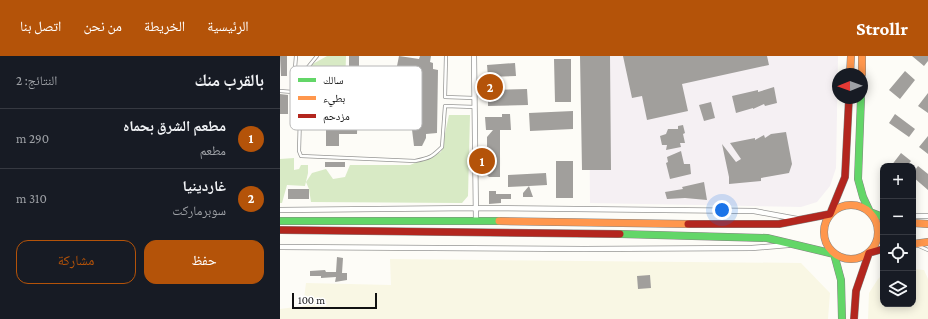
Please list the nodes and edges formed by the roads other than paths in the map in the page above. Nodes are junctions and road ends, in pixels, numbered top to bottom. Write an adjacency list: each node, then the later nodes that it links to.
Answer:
1 (296, 56): 7 (lane)
2 (317, 56): 8 (lane)
3 (446, 56): 13 (lane)
4 (474, 56): 13 (street)
5 (851, 56): 9 (main road)
6 (862, 56): 10 (main road)
7 (295, 66)
8 (309, 66)
9 (850, 68)
10 (862, 68)
11 (280, 91): 12 (lane)
12 (290, 92)
13 (475, 98): 16 (street)
14 (849, 104): 21 (main road)
15 (861, 104): 20 (main road)
16 (475, 106): 17 (lane); 18 (street)
17 (300, 130)
18 (476, 208): 19 (street); 25 (street); 27 (street)
19 (280, 210)
20 (870, 212): 21 (main road); 22 (main road); 38 (main road)
21 (830, 214): 25 (main road); 39 (main road)
22 (880, 215)
23 (916, 216): 24 (street)
24 (928, 216)
25 (800, 219): 27 (main road)
26 (280, 221): 27 (main road)
27 (476, 221)
28 (916, 223): 29 (main road)
29 (928, 224)
30 (280, 230): 32 (main road)
31 (928, 242): 33 (main road)
32 (798, 244): 35 (street); 39 (main road)
33 (916, 244)
34 (916, 245): 37 (lane)
35 (280, 247)
36 (880, 250): 38 (main road)
37 (928, 250)
38 (869, 253): 39 (main road); 41 (main road)
39 (834, 254): 40 (main road)
40 (842, 319)
41 (854, 319)

